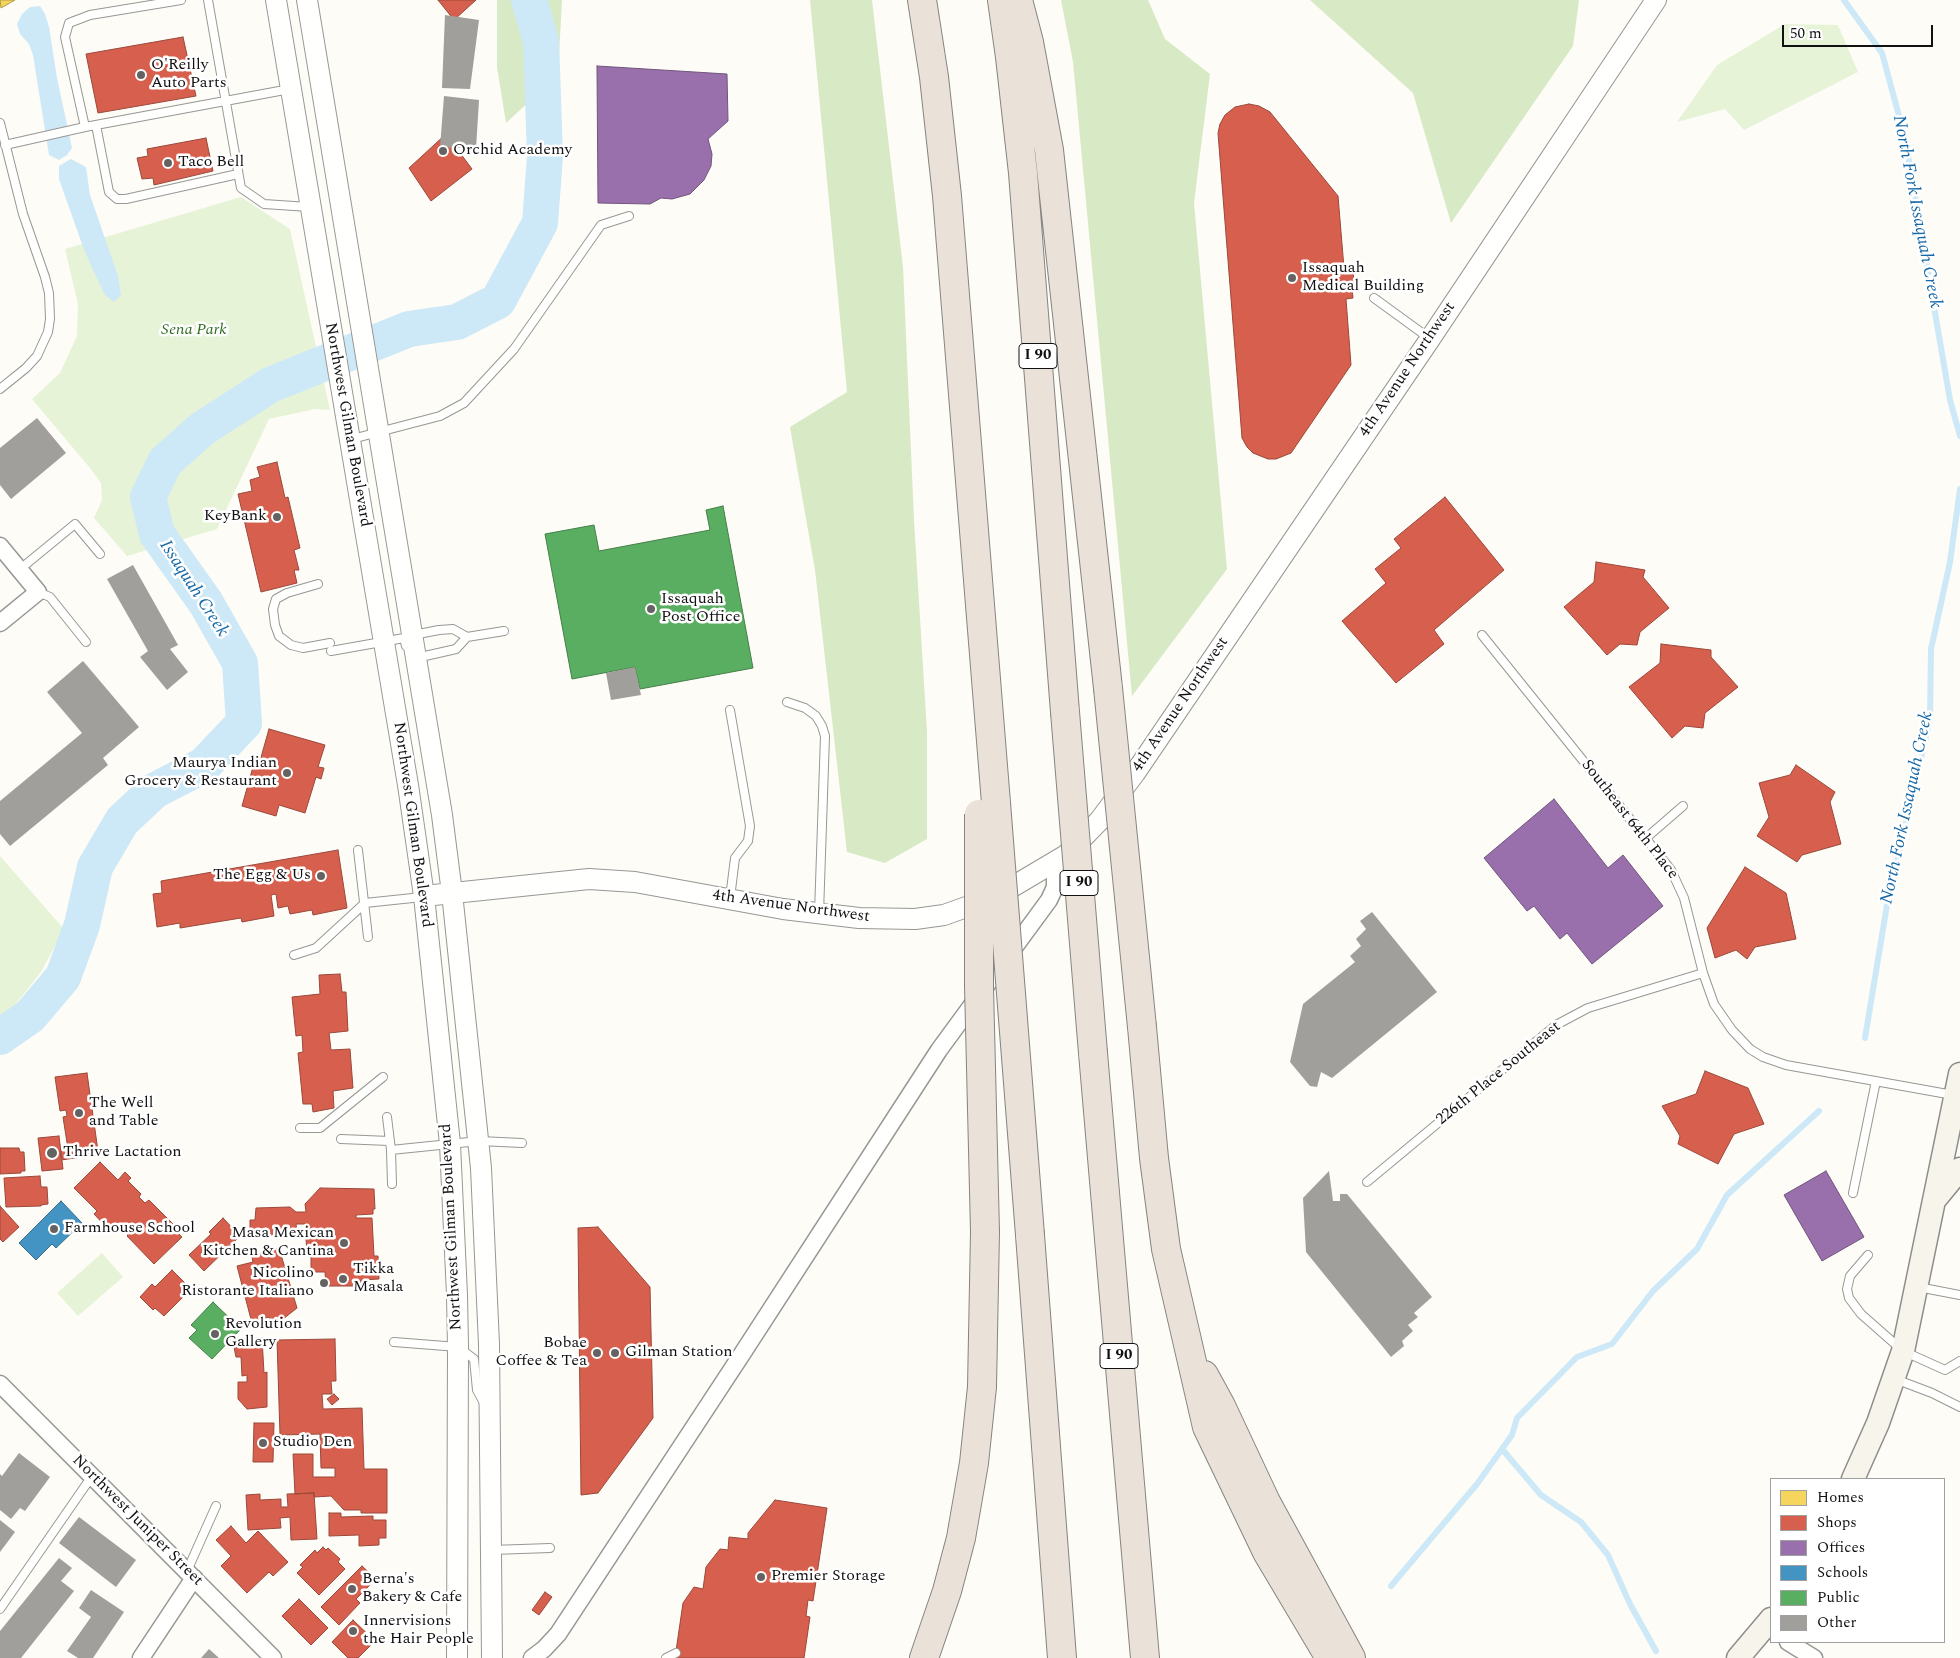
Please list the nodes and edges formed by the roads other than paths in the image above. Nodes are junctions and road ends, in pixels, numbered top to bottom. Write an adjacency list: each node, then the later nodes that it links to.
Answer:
1 (181, 0): 13 (lane)
2 (208, 0): 10 (lane)
3 (276, 0): 9 (street, Northwest Gilman Boulevard)
4 (307, 0): 21 (street, Northwest Gilman Boulevard)
5 (922, 0): 40 (highway)
6 (1002, 0): 98 (highway, I 90, bridge)
7 (1018, 0): 72 (highway, bridge)
8 (1656, 0): 19 (street, 4th Avenue Northwest)
9 (291, 89): 10 (lane); 16 (street, Northwest Gilman Boulevard)
10 (226, 100): 12 (lane); 15 (lane)
11 (0, 123): 14 (lane)
12 (96, 125): 13 (lane); 15 (lane)
13 (85, 127): 14 (lane)
14 (5, 145): 20 (lane)
15 (238, 174): 16 (lane)
16 (311, 207): 22 (street, Northwest Gilman Boulevard)
17 (629, 216): 21 (lane)
18 (1374, 298): 19 (lane)
19 (1430, 339): 43 (street, 4th Avenue Northwest)
20 (0, 389)
21 (379, 433): 22 (lane); 30 (street, Northwest Gilman Boulevard)
22 (349, 440): 33 (street, Northwest Gilman Boulevard)
23 (0, 546): 25 (street)
24 (100, 554): 25 (lane)
25 (19, 570): 27 (street)
26 (318, 584): 33 (lane)
27 (38, 592): 28 (street); 34 (lane)
28 (0, 623)
29 (504, 631): 32 (lane)
30 (413, 635): 32 (lane); 35 (street, Northwest Gilman Boulevard)
31 (1482, 635): 41 (lane, Southeast 64th Place)
32 (468, 637): 35 (lane)
33 (384, 641): 36 (lane); 45 (street, Northwest Gilman Boulevard)
34 (86, 642)
35 (416, 658): 36 (street, Northwest Gilman Boulevard)
36 (423, 696): 44 (street, Northwest Gilman Boulevard)
37 (787, 702): 48 (lane)
38 (730, 710): 46 (lane)
39 (1684, 806): 41 (lane)
40 (988, 808): 96 (highway, bridge); 97 (highway, bridge)
41 (1646, 838): 51 (lane, Southeast 64th Place)
42 (358, 850): 47 (lane)
43 (1056, 862): 48 (street, 4th Avenue Northwest); 94 (street)
44 (452, 893): 45 (street, 4th Avenue Northwest); 46 (street, 4th Avenue Northwest); 59 (street, Northwest Gilman Boulevard)
45 (424, 896): 47 (lane); 61 (street, Northwest Gilman Boulevard)
46 (730, 900): 48 (street, 4th Avenue Northwest)
47 (365, 903): 49 (lane); 50 (lane)
48 (819, 913)
49 (368, 937)
50 (294, 955)
51 (1703, 973): 53 (lane, Southeast 64th Place); 64 (lane, 226th Place Southeast)
52 (383, 1077): 56 (lane)
53 (1876, 1081): 54 (lane, Southeast 64th Place); 66 (lane)
54 (1959, 1088): 67 (main road)
55 (387, 1118): 58 (lane)
56 (300, 1128)
57 (341, 1139): 58 (lane)
58 (389, 1141): 62 (lane)
59 (478, 1141): 60 (lane); 61 (lane); 79 (street, Northwest Gilman Boulevard)
60 (522, 1143)
61 (450, 1144): 62 (lane); 73 (street, Northwest Gilman Boulevard)
62 (392, 1150): 65 (lane)
63 (1960, 1169): 67 (main road)
64 (1367, 1182)
65 (392, 1184)
66 (1853, 1193)
67 (1935, 1200): 69 (main road)
68 (1868, 1255): 74 (lane)
69 (1918, 1286): 70 (lane); 74 (main road)
70 (1960, 1296)
71 (394, 1342): 73 (lane)
72 (1188, 1345): 99 (highway); 100 (highway)
73 (458, 1347): 79 (lane); 92 (street, Northwest Gilman Boulevard)
74 (1904, 1351): 75 (lane); 76 (main road)
75 (1960, 1361)
76 (1894, 1379): 78 (lane); 81 (main road)
77 (2, 1389): 80 (street, Northwest Juniper Street)
78 (1960, 1407)
79 (490, 1414): 84 (street, Northwest Gilman Boulevard)
80 (92, 1476): 85 (street, Northwest Juniper Street); 86 (lane)
81 (1853, 1478)
82 (216, 1506): 85 (lane)
83 (550, 1548): 84 (lane)
84 (490, 1550): 93 (street, Northwest Gilman Boulevard)
85 (190, 1575): 90 (street); 91 (street, Northwest Juniper Street)
86 (0, 1609)
87 (1769, 1626): 101 (main road)
88 (1790, 1643): 102 (street)
89 (676, 1653): 95 (lane)
90 (141, 1658)
91 (273, 1658)
92 (457, 1658)
93 (492, 1658)
94 (532, 1658)
95 (666, 1658)
96 (924, 1658)
97 (1062, 1658)
98 (1145, 1658)
99 (1330, 1658)
100 (1351, 1658)
101 (1738, 1658)
102 (1814, 1658)

